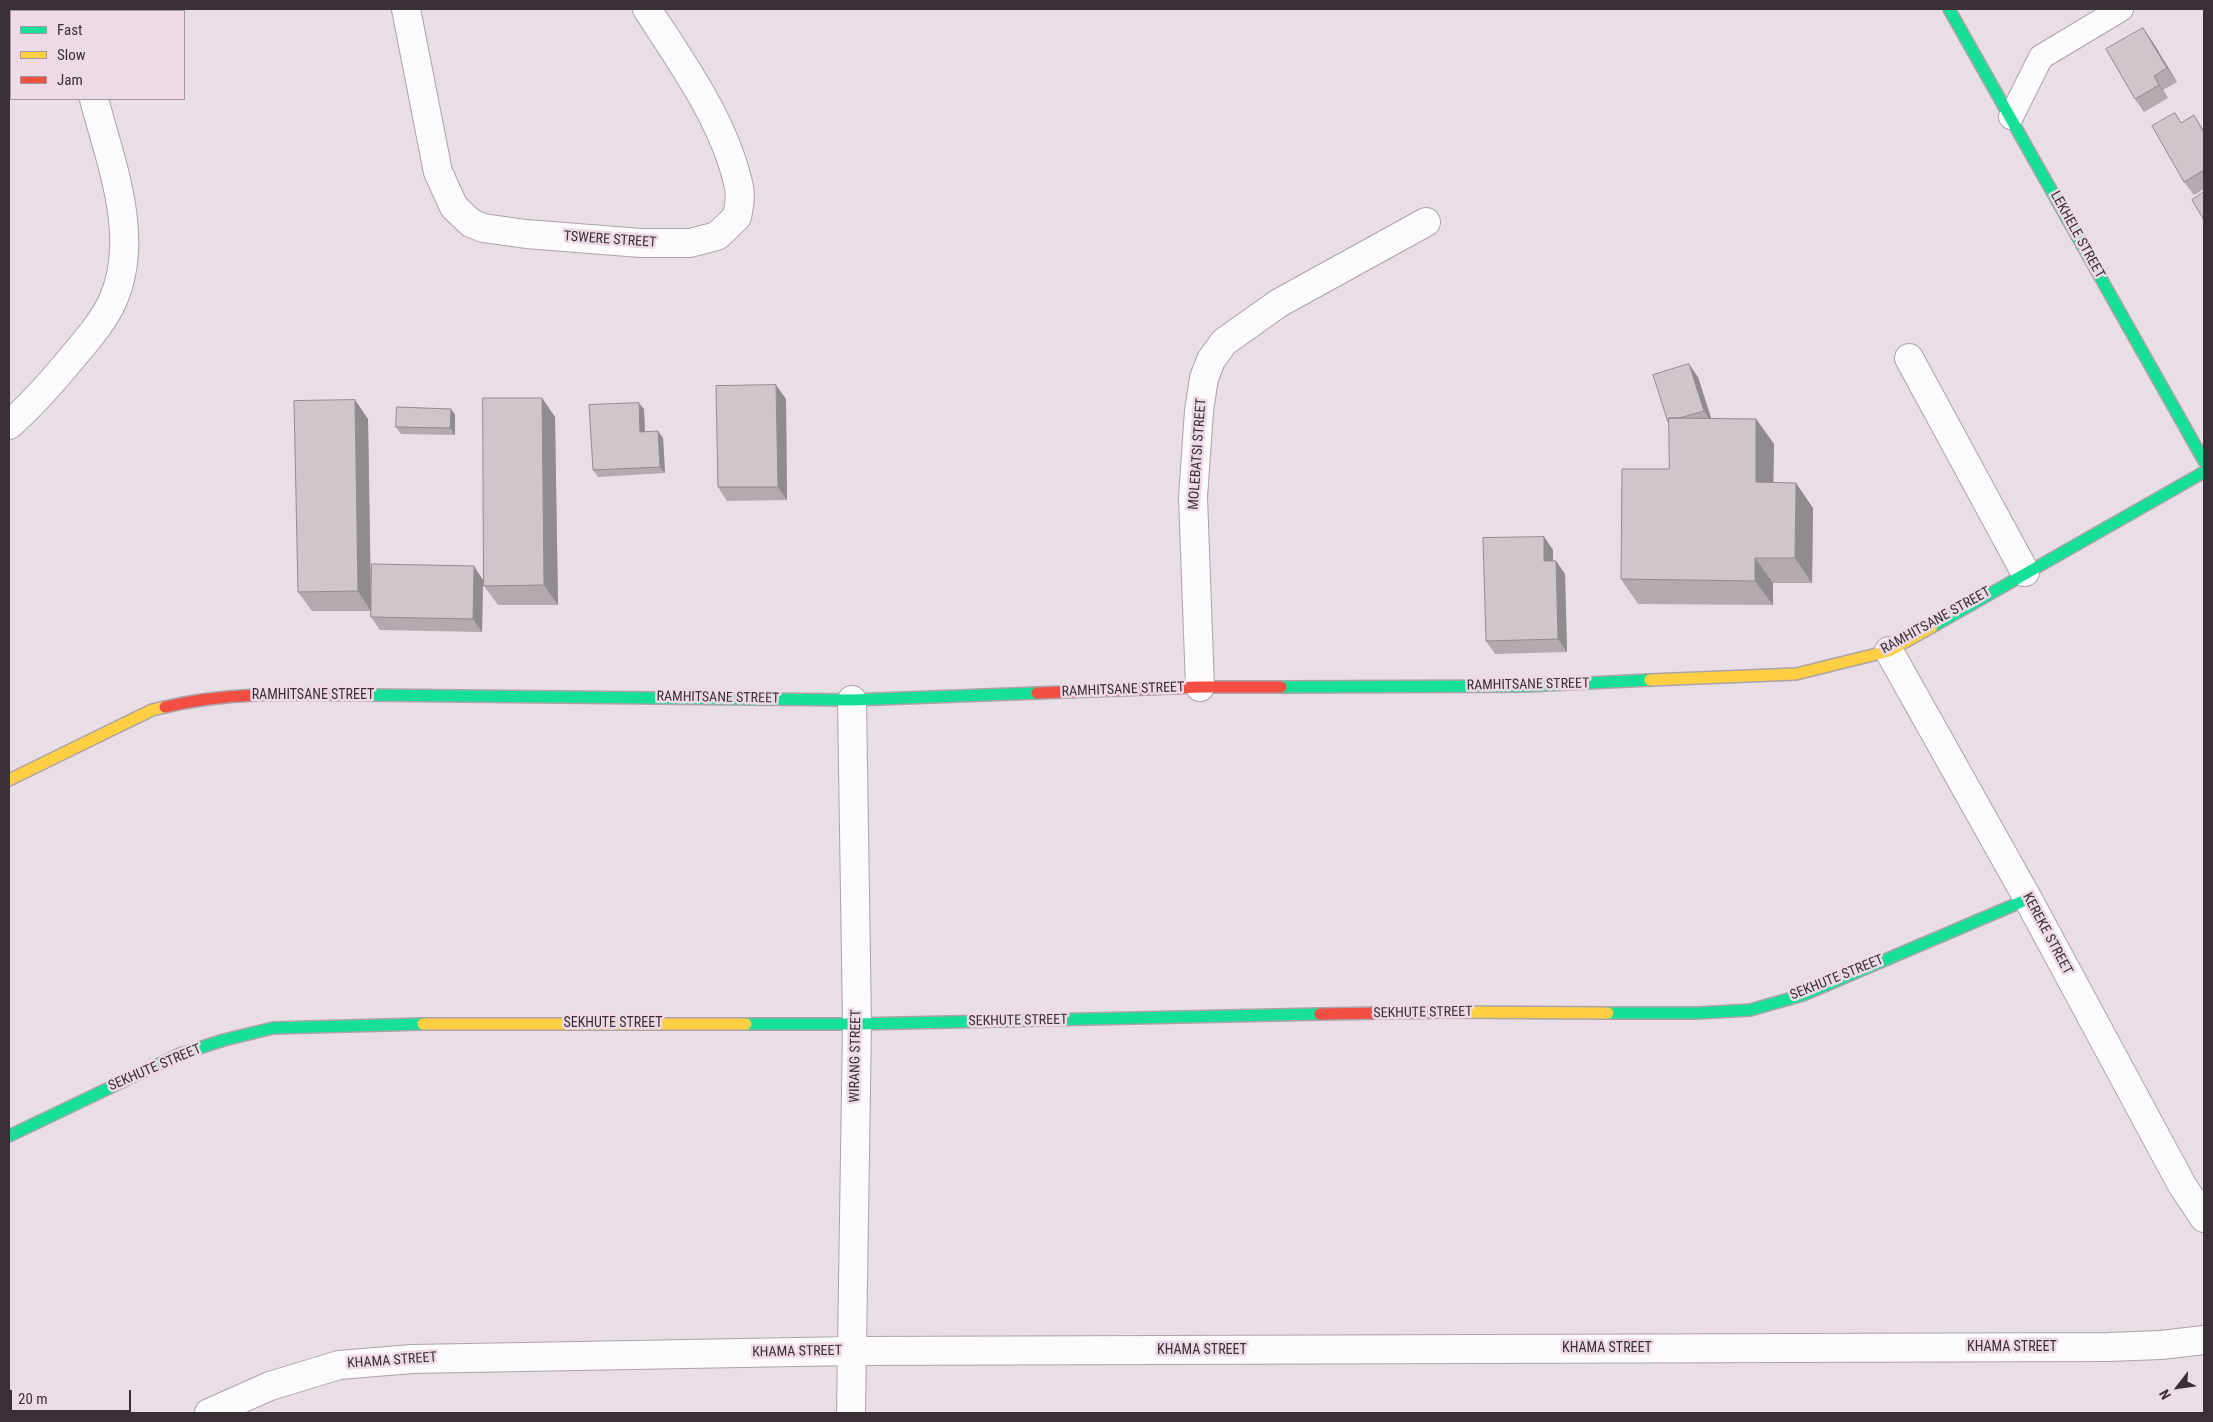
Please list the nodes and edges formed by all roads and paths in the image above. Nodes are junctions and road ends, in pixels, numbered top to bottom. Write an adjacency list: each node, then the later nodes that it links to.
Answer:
1 (406, 9): 2 (street, TSWERE STREET)
2 (647, 9)
3 (1949, 9): 6 (street, LEKHELE STREET)
4 (2121, 9): 6 (lane)
5 (94, 100): 9 (street)
6 (2010, 117): 10 (street, LEKHELE STREET)
7 (1426, 222): 14 (street, MOLEBATSI STREET)
8 (1909, 358): 12 (street)
9 (9, 425)
10 (2204, 461)
11 (2204, 472): 12 (street, RAMHITSANE STREET)
12 (2025, 572): 13 (street, RAMHITSANE STREET)
13 (1888, 651): 14 (street, RAMHITSANE STREET); 17 (street, KEREKE STREET)
14 (1200, 687): 15 (street, RAMHITSANE STREET)
15 (852, 700): 16 (street, RAMHITSANE STREET); 18 (street, WIRANG STREET)
16 (9, 780)
17 (2028, 899): 18 (street, SEKHUTE STREET); 20 (street, KEREKE STREET)
18 (857, 1024): 19 (street, SEKHUTE STREET); 22 (street, WIRANG STREET)
19 (9, 1136)
20 (2204, 1218)
21 (2204, 1340): 22 (street, KHAMA STREET)
22 (852, 1351): 23 (street, KHAMA STREET); 24 (street, WIRANG STREET)
23 (209, 1413)
24 (851, 1413)

